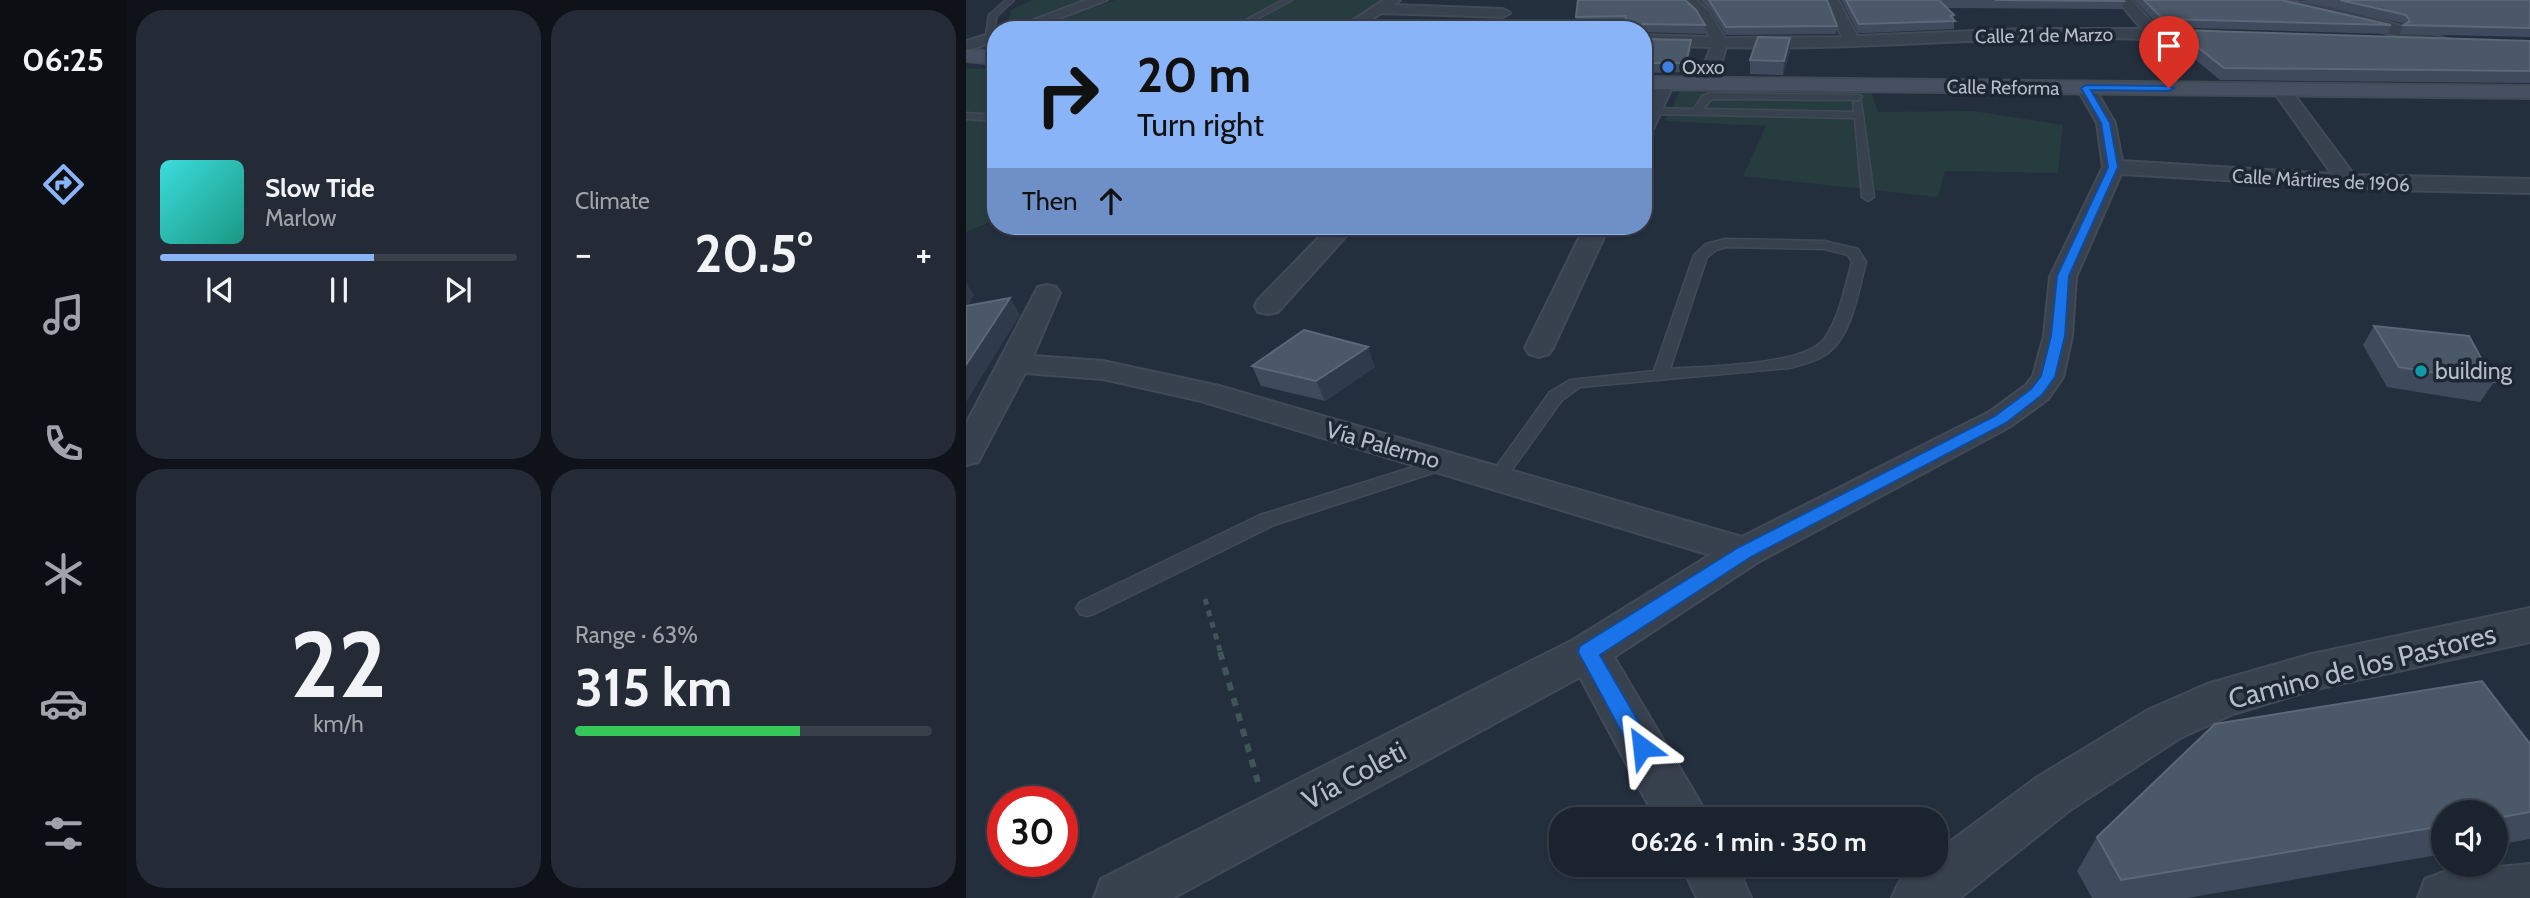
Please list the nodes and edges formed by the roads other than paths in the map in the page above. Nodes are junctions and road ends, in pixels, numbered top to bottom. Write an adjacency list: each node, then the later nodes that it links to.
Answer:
1 (1010, 0): 12 (lane)
2 (1100, 0): 13 (street)
3 (1288, 0): 14 (lane)
4 (1393, 0): 9 (street)
5 (1688, 0): 23 (street)
6 (1831, 0): 22 (street)
7 (2124, 0): 18 (street)
8 (2272, 0): 24 (street)
9 (1378, 9): 10 (street); 15 (street)
10 (1508, 10): 16 (street)
11 (2006, 16): 17 (street)
12 (993, 21)
13 (1039, 21)
14 (1248, 21)
15 (1359, 21)
16 (1494, 21)
17 (2022, 34): 18 (street, Calle 21 de Marzo); 22 (street, Calle 21 de Marzo)
18 (2154, 34): 19 (street, Calle 21 de Marzo)
19 (2233, 38)
20 (987, 39): 25 (street)
21 (1652, 40): 23 (street, Calle 21 de Marzo)
22 (1852, 41): 23 (street, Calle 21 de Marzo)
23 (1720, 42): 30 (street)
24 (2386, 43)
25 (966, 46)
26 (966, 55): 27 (street)
27 (987, 57)
28 (1652, 83): 29 (street, Calle Reforma)
29 (1665, 83): 30 (street, Calle Reforma); 35 (street)
30 (1706, 84): 33 (street, Calle Reforma)
31 (2086, 88): 32 (street, Calle Reforma); 33 (street, Calle Reforma); 40 (street)
32 (2281, 89): 34 (street, Calle Reforma); 41 (street)
33 (1856, 91): 36 (lane); 37 (lane)
34 (2530, 92)
35 (1652, 111): 36 (lane)
36 (1697, 111): 37 (lane)
37 (1859, 115): 43 (lane)
38 (966, 116): 39 (lane)
39 (987, 117)
40 (2113, 167): 41 (street, Calle Mártires de 1906); 54 (street, Vía Coleti)
41 (2348, 182): 42 (street, Calle Mártires de 1906)
42 (2530, 186)
43 (1868, 197)
44 (1335, 235): 47 (street)
45 (1593, 235): 48 (street)
46 (1047, 293): 49 (street)
47 (1268, 306)
48 (1539, 348)
49 (1015, 363): 51 (street); 52 (street, Vía Palermo)
50 (1661, 374): 50 (lane); 53 (lane)
51 (966, 454)
52 (1445, 463): 53 (street, Vía Palermo); 55 (lane)
53 (1497, 478): 54 (street, Vía Palermo)
54 (1745, 552): 57 (street, Vía Coleti)
55 (1087, 608)
56 (2530, 625): 63 (street, Camino de los Pastores)
57 (1588, 652): 58 (street); 61 (street, Vía Coleti)
58 (1675, 807)
59 (1714, 877): 62 (street)
60 (2530, 890): 64 (street)
61 (1120, 898)
62 (1725, 898)
63 (1918, 898)
64 (2444, 898)

